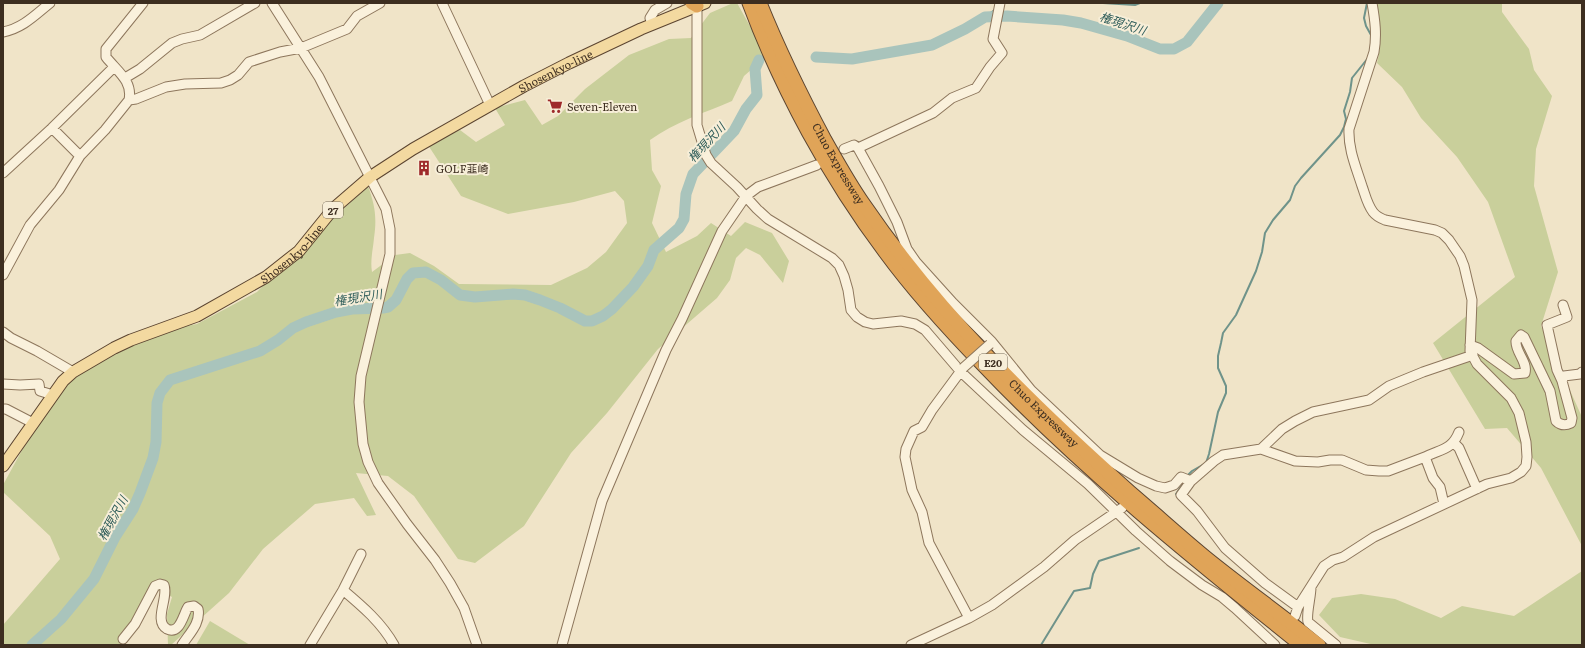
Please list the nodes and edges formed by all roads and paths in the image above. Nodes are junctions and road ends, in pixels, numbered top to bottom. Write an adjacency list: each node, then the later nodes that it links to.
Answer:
1 (50, 3): 13 (street)
2 (143, 3): 15 (street)
3 (255, 3): 16 (street)
4 (272, 3): 14 (street)
5 (380, 3): 14 (street)
6 (442, 3): 18 (street)
7 (667, 3): 12 (street)
8 (1000, 3): 20 (street)
9 (1372, 3): 31 (street)
10 (698, 4): 12 (main road, Shosenkyo-line / 27); 26 (street)
11 (752, 4): 64 (highway, Chuo Expressway / E20); 65 (highway, Chuo Expressway / E20)
12 (652, 24): 18 (main road, Shosenkyo-line / 27)
13 (3, 32)
14 (301, 48): 17 (street); 25 (street)
15 (114, 67): 16 (street); 19 (street)
16 (125, 78): 17 (street)
17 (128, 100): 22 (street)
18 (490, 105): 25 (main road, Shosenkyo-line / 27)
19 (52, 128): 22 (street); 24 (street)
20 (858, 148): 21 (street); 30 (street)
21 (844, 149)
22 (80, 156): 27 (street)
23 (817, 165): 26 (street)
24 (3, 173)
25 (370, 177): 34 (main road, Shosenkyo-line / 27); 61 (street)
26 (746, 196): 33 (street); 62 (street)
27 (3, 275)
28 (1563, 305): 36 (street)
29 (3, 332): 34 (street)
30 (991, 343): 33 (street, bridge); 47 (street)
31 (1470, 345): 32 (street); 36 (street)
32 (1473, 355): 43 (street); 49 (street)
33 (962, 370): 51 (street); 55 (street)
34 (73, 372): 38 (main road, Shosenkyo-line / 27)
35 (1582, 372): 36 (street)
36 (1562, 380)
37 (3, 384): 38 (street)
38 (53, 395): 40 (main road, Shosenkyo-line / 27)
39 (3, 409): 40 (street)
40 (33, 423): 45 (main road, Shosenkyo-line / 27)
41 (1459, 432): 42 (street)
42 (1454, 443): 44 (street); 49 (street)
43 (1261, 448): 44 (street); 46 (street)
44 (1425, 457): 50 (street)
45 (3, 466)
46 (1191, 481): 47 (street); 53 (street)
47 (1147, 482): 48 (street)
48 (1140, 489)
49 (1477, 489): 50 (street)
50 (1444, 504): 53 (street)
51 (1120, 510): 55 (street); 57 (street)
52 (361, 554): 54 (street)
53 (1311, 587): 66 (street)
54 (343, 590): 59 (street); 60 (street)
55 (969, 618): 63 (street)
56 (123, 639): 58 (street)
57 (1279, 643)
58 (182, 645)
59 (310, 645)
60 (394, 645)
61 (477, 645)
62 (562, 645)
63 (911, 645)
64 (1301, 645)
65 (1319, 645)
66 (1336, 645)

